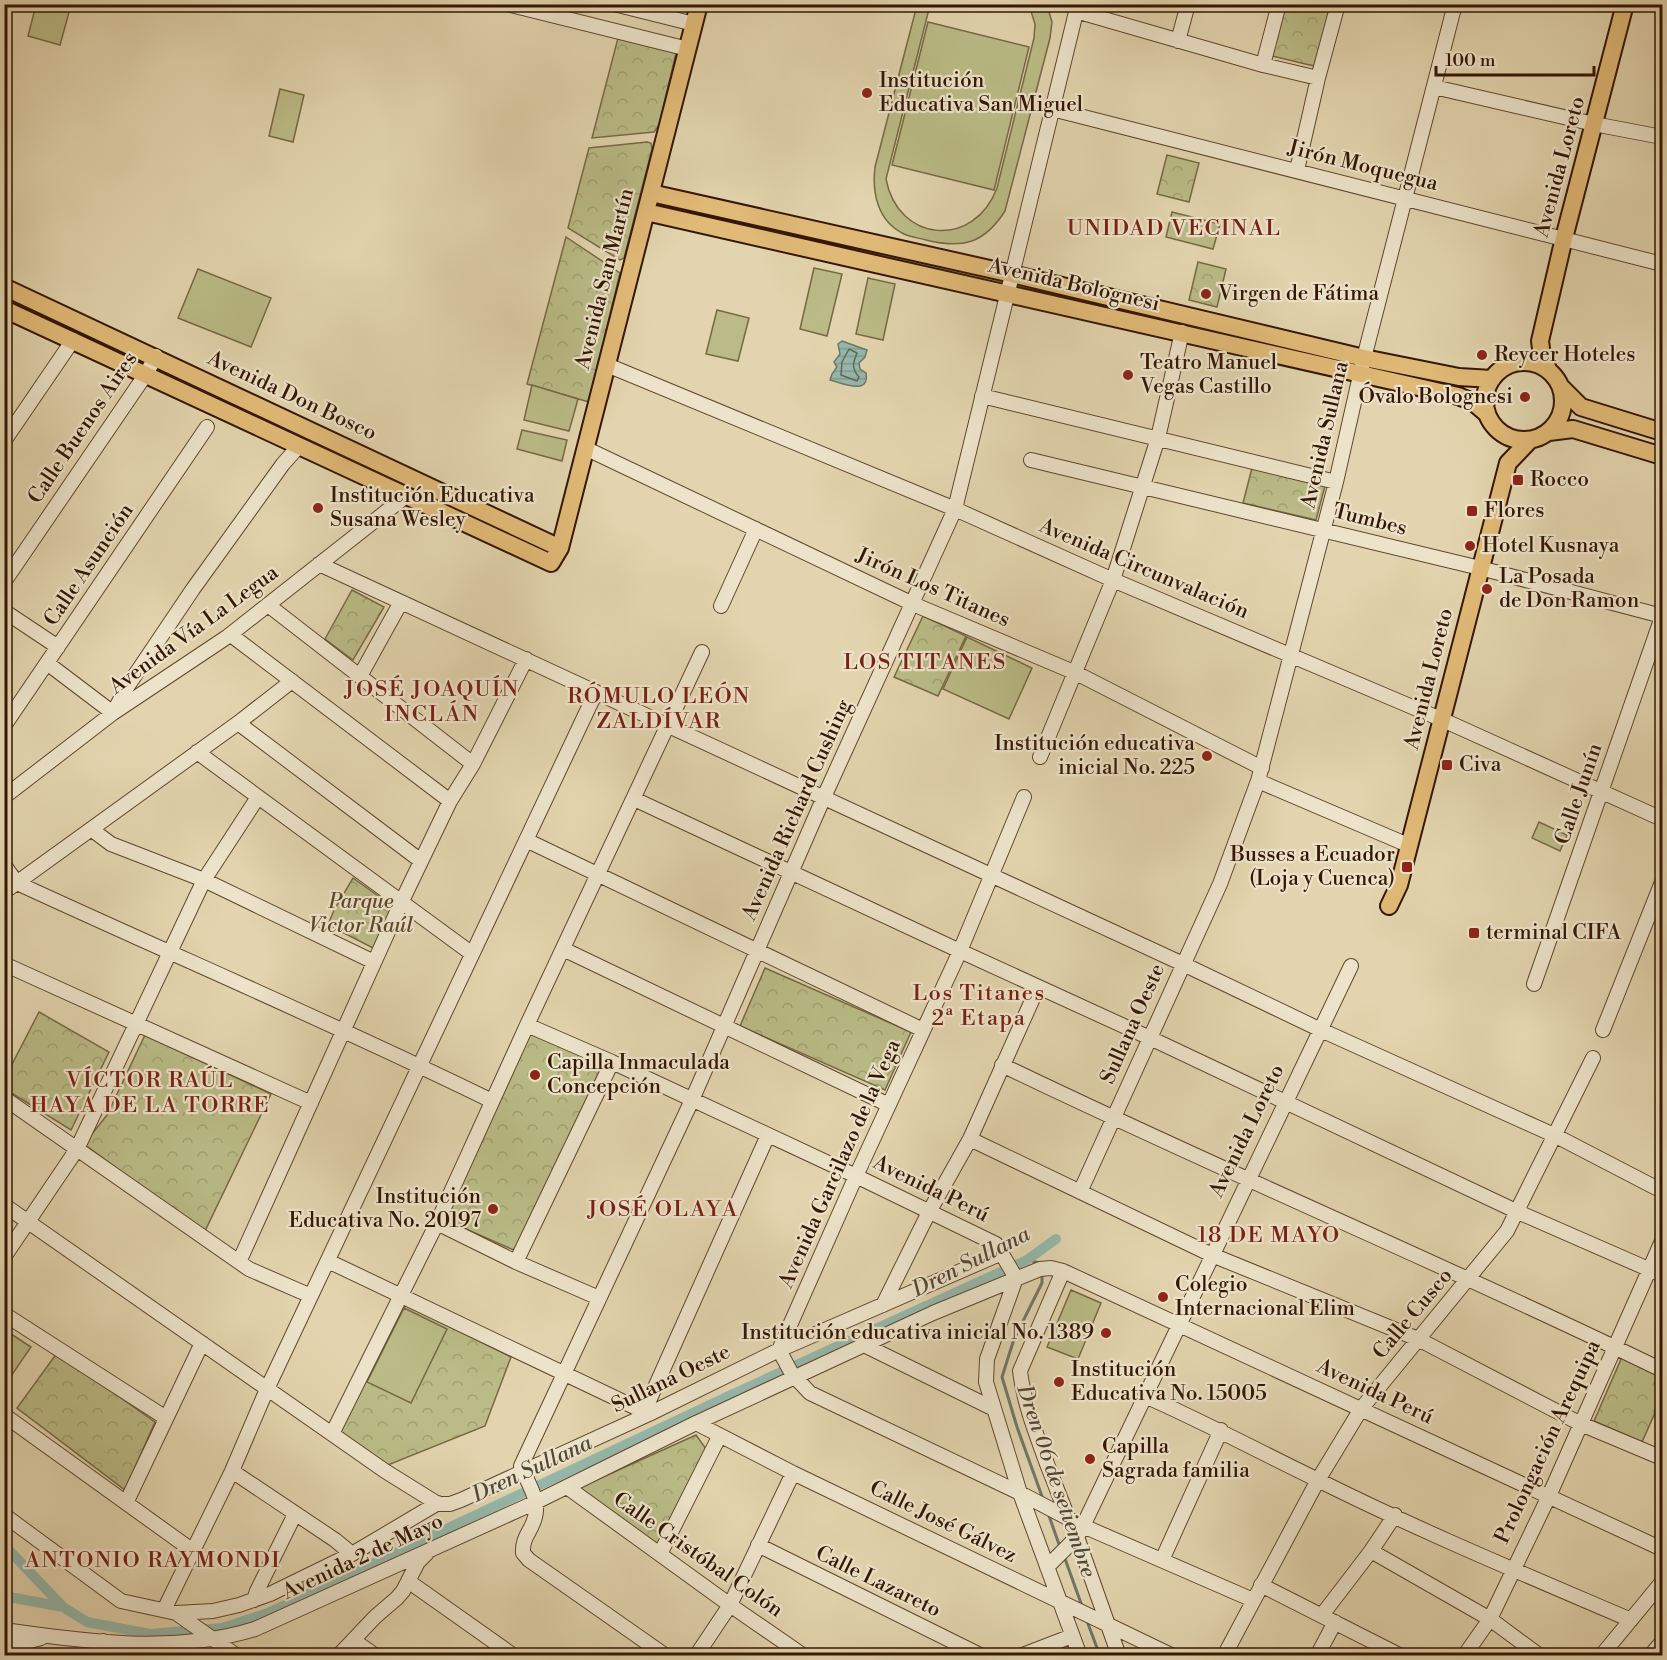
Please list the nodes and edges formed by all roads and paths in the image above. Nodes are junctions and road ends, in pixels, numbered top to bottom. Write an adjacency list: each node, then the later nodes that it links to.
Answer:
1 (507, 4): 12 (street)
2 (614, 4): 10 (street)
3 (699, 4): 10 (main road, Avenida San Martín)
4 (1188, 4): 11 (street)
5 (1279, 4): 13 (street)
6 (1338, 4): 14 (street)
7 (1455, 4): 15 (street, Avenida Sullana)
8 (1625, 4): 17 (main road, Avenida Loreto)
9 (1077, 8): 11 (street); 16 (street, Avenida Richard Cushing)
10 (694, 24): 12 (main road, Avenida San Martín)
11 (1178, 41): 13 (street)
12 (688, 49): 20 (main road, Avenida San Martín)
13 (1263, 65): 14 (street)
14 (1318, 78): 19 (street)
15 (1434, 87): 17 (street); 21 (street, Avenida Sullana)
16 (1052, 109): 19 (street, Jirón Moquegua); 25 (street, Avenida Richard Cushing)
17 (1594, 124): 18 (street); 23 (main road, Avenida Loreto)
18 (1662, 137)
19 (1297, 170): 21 (street, Jirón Moquegua)
20 (651, 193): 22 (main road, Avenida San Martín); 25 (main road, Avenida Bolognesi)
21 (1406, 198): 23 (street, Jirón Moquegua); 35 (street, Avenida Sullana)
22 (646, 212): 27 (main road, Avenida Bolognesi); 34 (main road, Avenida San Martín)
23 (1564, 238): 24 (street, Jirón Moquegua); 31 (main road, Avenida Loreto)
24 (1662, 264)
25 (1012, 274): 27 (street, Avenida Richard Cushing); 35 (main road, Avenida Bolognesi)
26 (4, 286): 32 (main road, Avenida Don Bosco)
27 (1008, 292): 29 (main road, Avenida Bolognesi); 40 (street, Avenida Richard Cushing)
28 (4, 309): 30 (main road, Avenida Don Bosco)
29 (1182, 332): 35 (main road, Avenida Bolognesi); 46 (street)
30 (73, 340): 37 (main road, Avenida Don Bosco); 48 (street)
31 (1540, 341): 33 (main road); 36 (main road, Avenida Loreto)
32 (156, 356): 37 (street, Calle Buenos Aires); 60 (main road, Avenida Don Bosco)
33 (1519, 362): 36 (main road); 38 (main road)
34 (607, 365): 50 (main road, Avenida San Martín); 57 (street, Avenida Circunvalación)
35 (1363, 366): 38 (main road, Avenida Bolognesi); 41 (main road, Avenida Bolognesi); 54 (street, Avenida Sullana)
36 (1548, 369): 39 (main road)
37 (146, 374): 49 (main road, Avenida Don Bosco); 65 (street, Calle Buenos Aires)
38 (1492, 379): 41 (main road)
39 (1562, 388): 44 (main road); 45 (main road)
40 (982, 396): 46 (street, Tumbes); 57 (street, Avenida Richard Cushing)
41 (1487, 414): 43 (main road)
42 (207, 427): 73 (street, Calle Asunción)
43 (1497, 429): 47 (main road); 53 (main road)
44 (1549, 432): 47 (main road); 51 (main road)
45 (1662, 432)
46 (1158, 438): 54 (street, Tumbes); 55 (street)
47 (1530, 440): 53 (main road)
48 (4, 441)
49 (299, 446): 56 (main road, Avenida Don Bosco); 82 (street)
50 (585, 448): 58 (street, Jirón Los Titanes); 60 (main road, Avenida San Martín)
51 (1662, 456)
52 (1031, 460): 55 (street, Tumbes)
53 (1508, 462): 63 (main road, Avenida Loreto)
54 (1336, 482): 59 (street, Avenida Sullana)
55 (1144, 486): 59 (street, Tumbes); 64 (street)
56 (406, 496): 61 (main road, Avenida Don Bosco); 62 (street, Avenida Vía La Legua)
57 (955, 509): 64 (street, Avenida Circunvalación); 67 (street, Avenida Richard Cushing)
58 (756, 529): 67 (street, Jirón Los Titanes); 69 (street)
59 (1324, 530): 63 (street, Tumbes); 75 (street, Avenida Sullana)
60 (560, 548): 61 (main road, Avenida San Martín)
61 (551, 563)
62 (319, 564): 66 (street); 68 (street, Avenida Vía La Legua)
63 (1480, 568): 71 (street, Tumbes); 83 (main road, Avenida Loreto)
64 (1113, 580): 75 (street, Avenida Circunvalación); 78 (street)
65 (4, 582)
66 (401, 602): 76 (street); 79 (street)
67 (913, 604): 78 (street, Jirón Los Titanes); 94 (street, Avenida Richard Cushing)
68 (268, 605): 72 (street, Avenida Vía La Legua); 79 (street)
69 (721, 606)
70 (4, 611): 73 (street)
71 (1662, 617): 91 (street, Calle Junín)
72 (231, 634): 80 (street); 82 (street, Avenida Vía La Legua)
73 (58, 647): 77 (street, Calle Asunción)
74 (702, 652): 86 (street)
75 (1291, 655): 83 (street, Avenida Circunvalación); 90 (street, Avenida Sullana)
76 (526, 660): 81 (street); 89 (street)
77 (47, 663): 82 (street); 85 (street, Calle Asunción)
78 (1076, 673): 88 (street); 90 (street, Jirón Los Titanes)
79 (360, 676): 89 (street)
80 (292, 681): 84 (street); 97 (street)
81 (596, 692): 86 (street); 100 (street)
82 (113, 713): 92 (street, Avenida Vía La Legua)
83 (1443, 720): 91 (street, Avenida Circunvalación); 101 (main road, Avenida Loreto)
84 (238, 723): 87 (street); 102 (street)
85 (4, 726)
86 (668, 726): 94 (street); 96 (street)
87 (197, 752): 93 (street); 99 (street)
88 (1040, 758)
89 (473, 764): 97 (street)
90 (1260, 775): 101 (street, Jirón Los Titanes); 105 (street, Avenida Sullana)
91 (1602, 793): 98 (street, Avenida Circunvalación); 123 (street, Calle Junín)
92 (4, 797)
93 (258, 797): 108 (street); 112 (street)
94 (824, 797): 104 (street, Avenida Richard Cushing); 107 (street)
95 (1024, 797): 107 (street, Avenida Garcilazo de la Vega)
96 (634, 799): 104 (street); 106 (street)
97 (450, 801): 102 (street)
98 (1662, 819)
99 (91, 829): 108 (street); 110 (street)
100 (526, 840): 106 (street); 118 (street)
101 (1408, 845): 113 (main road, Avenida Loreto)
102 (421, 861): 112 (street)
103 (4, 865): 110 (street)
104 (791, 872): 115 (street, Avenida Richard Cushing); 116 (street)
105 (1224, 872): 121 (street, Sullana Oeste)
106 (598, 875): 114 (street); 115 (street)
107 (992, 875): 116 (street, Avenida Garcilazo de la Vega); 121 (street)
108 (204, 880): 117 (street); 119 (street)
109 (1662, 882): 131 (street)
110 (17, 883): 111 (street); 117 (street)
111 (4, 892)
112 (401, 903): 118 (street); 119 (street)
113 (1389, 906)
114 (563, 949): 126 (street); 127 (street)
115 (757, 951): 127 (street, Avenida Richard Cushing); 129 (street)
116 (960, 951): 124 (street); 129 (street, Avenida Garcilazo de la Vega)
117 (169, 953): 125 (street); 128 (street)
118 (471, 953): 135 (street)
119 (374, 962): 128 (street)
120 (4, 964): 125 (street)
121 (1183, 964): 130 (street); 132 (street, Sullana Oeste)
122 (1352, 966): 130 (street, Avenida Loreto)
123 (1534, 984)
124 (1038, 987): 132 (street); 136 (street)
125 (136, 1024): 140 (street); 147 (street)
126 (527, 1025): 134 (street, Avenida Perú); 139 (street)
127 (724, 1026): 138 (street, Avenida Richard Cushing); 142 (street)
128 (343, 1029): 135 (street); 140 (street)
129 (923, 1030): 142 (street, Avenida Garcilazo de la Vega)
130 (1321, 1030): 141 (street, Avenida Loreto); 145 (street)
131 (1603, 1030)
132 (1150, 1038): 141 (street); 143 (street, Sullana Oeste)
133 (1593, 1058): 145 (street, Calle Cusco)
134 (612, 1062): 138 (street, Avenida Perú); 163 (street)
135 (419, 1065): 139 (street); 161 (street)
136 (1002, 1065): 143 (street); 146 (street)
137 (4, 1098): 147 (street)
138 (692, 1100): 144 (street, Avenida Perú); 170 (street, Avenida Richard Cushing)
139 (492, 1101): 156 (street)
140 (311, 1103): 162 (street)
141 (1286, 1103): 149 (street, Avenida Loreto); 154 (street)
142 (889, 1105): 148 (street, Avenida Garcilazo de la Vega)
143 (1113, 1119): 149 (street); 151 (street, Sullana Oeste)
144 (768, 1135): 148 (street, Avenida Perú); 186 (street)
145 (1556, 1136): 150 (street); 154 (street, Calle Cusco)
146 (970, 1139): 151 (street); 153 (street)
147 (77, 1149): 155 (street); 162 (street)
148 (856, 1176): 153 (street, Avenida Perú); 178 (street, Avenida Garcilazo de la Vega)
149 (1249, 1180): 158 (street, Avenida Loreto); 167 (street)
150 (1662, 1191)
151 (1080, 1192): 158 (street)
152 (4, 1205): 155 (street)
153 (929, 1212): 160 (street, Avenida Perú); 171 (street)
154 (1518, 1212): 165 (street); 167 (street, Calle Cusco)
155 (28, 1222): 159 (street); 175 (street)
156 (437, 1224): 163 (street); 168 (street)
157 (1662, 1241): 165 (street, Prolongación Arequipa)
158 (1212, 1255): 173 (street, Avenida Loreto); 174 (street)
159 (4, 1257)
160 (1004, 1257): 166 (street, Avenida Perú); 171 (street, Sullana Oeste)
161 (328, 1261): 168 (street); 169 (street)
162 (239, 1262): 169 (street)
163 (516, 1262): 170 (street)
164 (1063, 1271): 166 (street, Avenida Perú); 173 (street, Avenida Perú); 208 (street)
165 (1656, 1272): 177 (street, Prolongación Arequipa)
166 (1015, 1276): 176 (street, Avenida 2 de Mayo); 184 (street)
167 (1470, 1278): 174 (street, Calle Cusco); 177 (street)
168 (401, 1295): 180 (street); 192 (street)
169 (311, 1296): 182 (street)
170 (598, 1298): 180 (street, Avenida Richard Cushing)
171 (883, 1305): 178 (street, Sullana Oeste)
172 (4, 1314): 188 (street)
173 (1179, 1325): 183 (street, Avenida Loreto); 185 (street, Avenida Perú)
174 (1418, 1339): 185 (street, Calle Cusco); 190 (street)
175 (202, 1343): 182 (street); 188 (street)
176 (864, 1345): 181 (street, Avenida 2 de Mayo); 184 (street)
177 (1616, 1347): 179 (street); 190 (street, Prolongación Arequipa)
178 (781, 1354): 181 (street); 186 (street, Sullana Oeste)
179 (1662, 1370)
180 (563, 1374): 186 (street); 196 (street, Avenida Richard Cushing)
181 (793, 1376): 189 (street, Avenida 2 de Mayo); 200 (street)
182 (267, 1389): 192 (street); 195 (street)
183 (1145, 1396): 191 (street); 209 (street, Avenida Loreto)
184 (992, 1408): 200 (street)
185 (1361, 1409): 198 (street, Calle Cusco); 201 (street, Avenida Perú)
186 (646, 1413): 196 (street, Sullana Oeste)
187 (4, 1415): 203 (street)
188 (166, 1418): 203 (street)
189 (696, 1423): 193 (street, Calle José Gálvez); 199 (street, Avenida 2 de Mayo)
190 (1581, 1424): 194 (street); 201 (street, Prolongación Arequipa)
191 (1221, 1430): 198 (street); 217 (street)
192 (332, 1434): 204 (street)
193 (719, 1437): 197 (street, Calle José Gálvez); 216 (street)
194 (1662, 1458)
195 (232, 1472): 205 (street); 213 (street)
196 (524, 1473): 202 (street); 204 (street, Sullana Oeste)
197 (793, 1473): 210 (street); 225 (street, Calle José Gálvez)
198 (1318, 1480): 207 (street); 222 (street, Calle Cusco)
199 (567, 1487): 202 (street, Avenida 2 de Mayo); 216 (street, Calle Cristóbal Colón)
200 (1020, 1492): 208 (street); 218 (street)
201 (1549, 1496): 211 (street, Avenida Perú); 219 (street, Prolongación Arequipa)
202 (536, 1500): 212 (street, Avenida 2 de Mayo); 247 (street)
203 (126, 1503): 213 (street)
204 (438, 1503): 215 (street)
205 (295, 1514): 215 (street); 223 (street)
206 (4, 1515): 227 (street)
207 (1395, 1515): 214 (street); 219 (street)
208 (1068, 1518): 209 (street)
209 (1080, 1531): 217 (street); 218 (street, Avenida Loreto); 232 (street)
210 (758, 1545): 226 (street); 250 (street, Calle Lazareto)
211 (1662, 1548)
212 (430, 1550): 220 (street); 236 (street, Avenida 2 de Mayo)
213 (193, 1551): 227 (street)
214 (1371, 1551): 228 (street); 229 (street)
215 (352, 1554): 223 (street)
216 (660, 1554): 226 (street, Calle Cristóbal Colón)
217 (1162, 1560): 224 (street)
218 (1047, 1568): 225 (street)
219 (1513, 1569): 229 (street, Prolongación Arequipa); 230 (street)
220 (408, 1581): 237 (street); 246 (street)
221 (1662, 1582): 230 (street)
222 (1261, 1585): 224 (street, Calle Cusco); 228 (street)
223 (254, 1600): 227 (street)
224 (1253, 1600): 255 (street, Calle Cusco)
225 (1060, 1602): 232 (street, Calle José Gálvez); 235 (street)
226 (730, 1605): 248 (street); 249 (street, Calle Cristóbal Colón)
227 (175, 1614): 236 (street)
228 (1322, 1616): 231 (street)
229 (1490, 1619): 258 (street, Prolongación Arequipa); 259 (street)
230 (1630, 1620): 260 (street)
231 (1335, 1622): 256 (street); 257 (street)
232 (1109, 1626): 253 (street); 254 (street, Calle José Gálvez)
233 (4, 1630): 234 (street, Avenida 2 de Mayo)
234 (49, 1636): 238 (street, Avenida 2 de Mayo); 240 (street)
235 (1072, 1636): 251 (street); 252 (street)
236 (212, 1638): 238 (street, Avenida 2 de Mayo); 243 (street)
237 (353, 1640): 244 (street); 245 (street)
238 (103, 1641): 242 (street)
239 (1662, 1642): 261 (street)
240 (4, 1643): 241 (street)
241 (17, 1656)
242 (116, 1656)
243 (237, 1656)
244 (338, 1656)
245 (376, 1656)
246 (513, 1656)
247 (666, 1656)
248 (696, 1656)
249 (804, 1656)
250 (980, 1656)
251 (1020, 1656)
252 (1080, 1656)
253 (1119, 1656)
254 (1173, 1656)
255 (1224, 1656)
256 (1317, 1656)
257 (1401, 1656)
258 (1464, 1656)
259 (1540, 1656)
260 (1601, 1656)
261 (1650, 1656)

